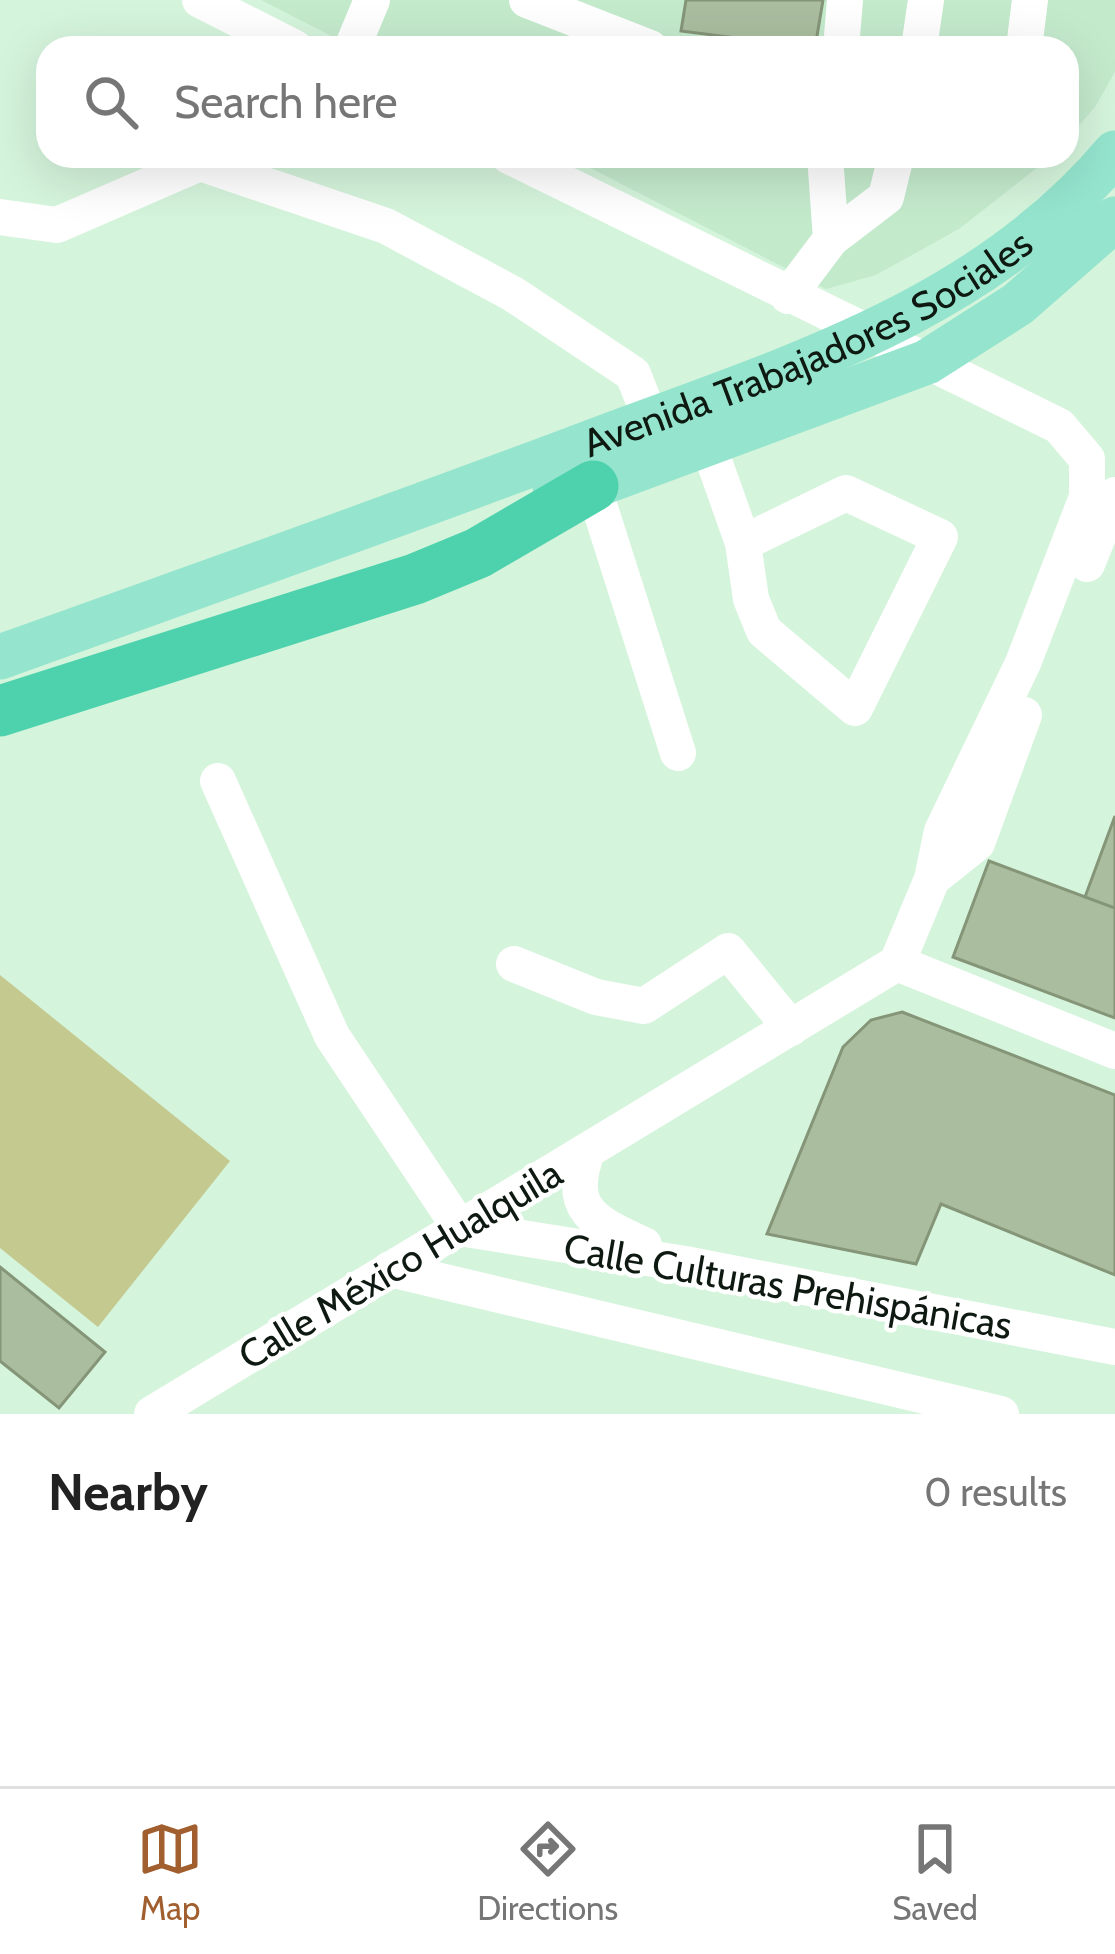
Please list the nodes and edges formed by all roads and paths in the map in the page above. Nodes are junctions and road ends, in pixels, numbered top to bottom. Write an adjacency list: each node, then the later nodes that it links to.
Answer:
1 (200, 0): 7 (street)
2 (372, 0): 8 (street)
3 (527, 0): 9 (street)
4 (845, 0): 10 (street)
5 (926, 0): 11 (street)
6 (1030, 0): 12 (street)
7 (271, 36)
8 (357, 36)
9 (619, 36)
10 (842, 36)
11 (921, 36)
12 (1026, 36)
13 (1115, 153): 23 (main road, Avenida Trabajadores Sociales)
14 (188, 168): 19 (street)
15 (215, 168): 25 (street)
16 (533, 168): 22 (street)
17 (826, 168): 21 (street)
18 (893, 168): 21 (street)
19 (0, 217)
20 (1115, 219): 24 (main road, Avenida Trabajadores Sociales)
21 (831, 239): 22 (street)
22 (788, 296): 23 (street)
23 (868, 337): 24 (street); 25 (main road, Avenida Trabajadores Sociales)
24 (927, 362): 26 (main road, Avenida Trabajadores Sociales); 29 (street)
25 (651, 420): 28 (main road, Avenida Trabajadores Sociales)
26 (708, 444): 27 (main road, Avenida Trabajadores Sociales); 30 (street)
27 (593, 486): 28 (main road, Avenida Trabajadores Sociales); 32 (highway); 33 (street)
28 (469, 489): 31 (main road, Avenida Trabajadores Sociales)
29 (1105, 499): 35 (street)
30 (742, 544): 30 (street)
31 (0, 657)
32 (0, 711)
33 (678, 753)
34 (218, 781): 40 (street)
35 (897, 963): 37 (street, Calle México Hualquila); 38 (street)
36 (514, 964): 37 (street)
37 (791, 1028): 39 (street, Calle México Hualquila)
38 (1115, 1051)
39 (587, 1152): 40 (street, Calle México Hualquila); 41 (street, Calle México Hualquila)
40 (460, 1228): 41 (street, Calle Culturas Prehispánicas); 42 (street, Calle México Hualquila)
41 (685, 1264): 43 (street, Calle Culturas Prehispánicas)
42 (389, 1269): 44 (street, Calle México Hualquila); 45 (street, Calle Culturas Prehispánicas)
43 (1115, 1347)
44 (152, 1414)
45 (1001, 1414)

